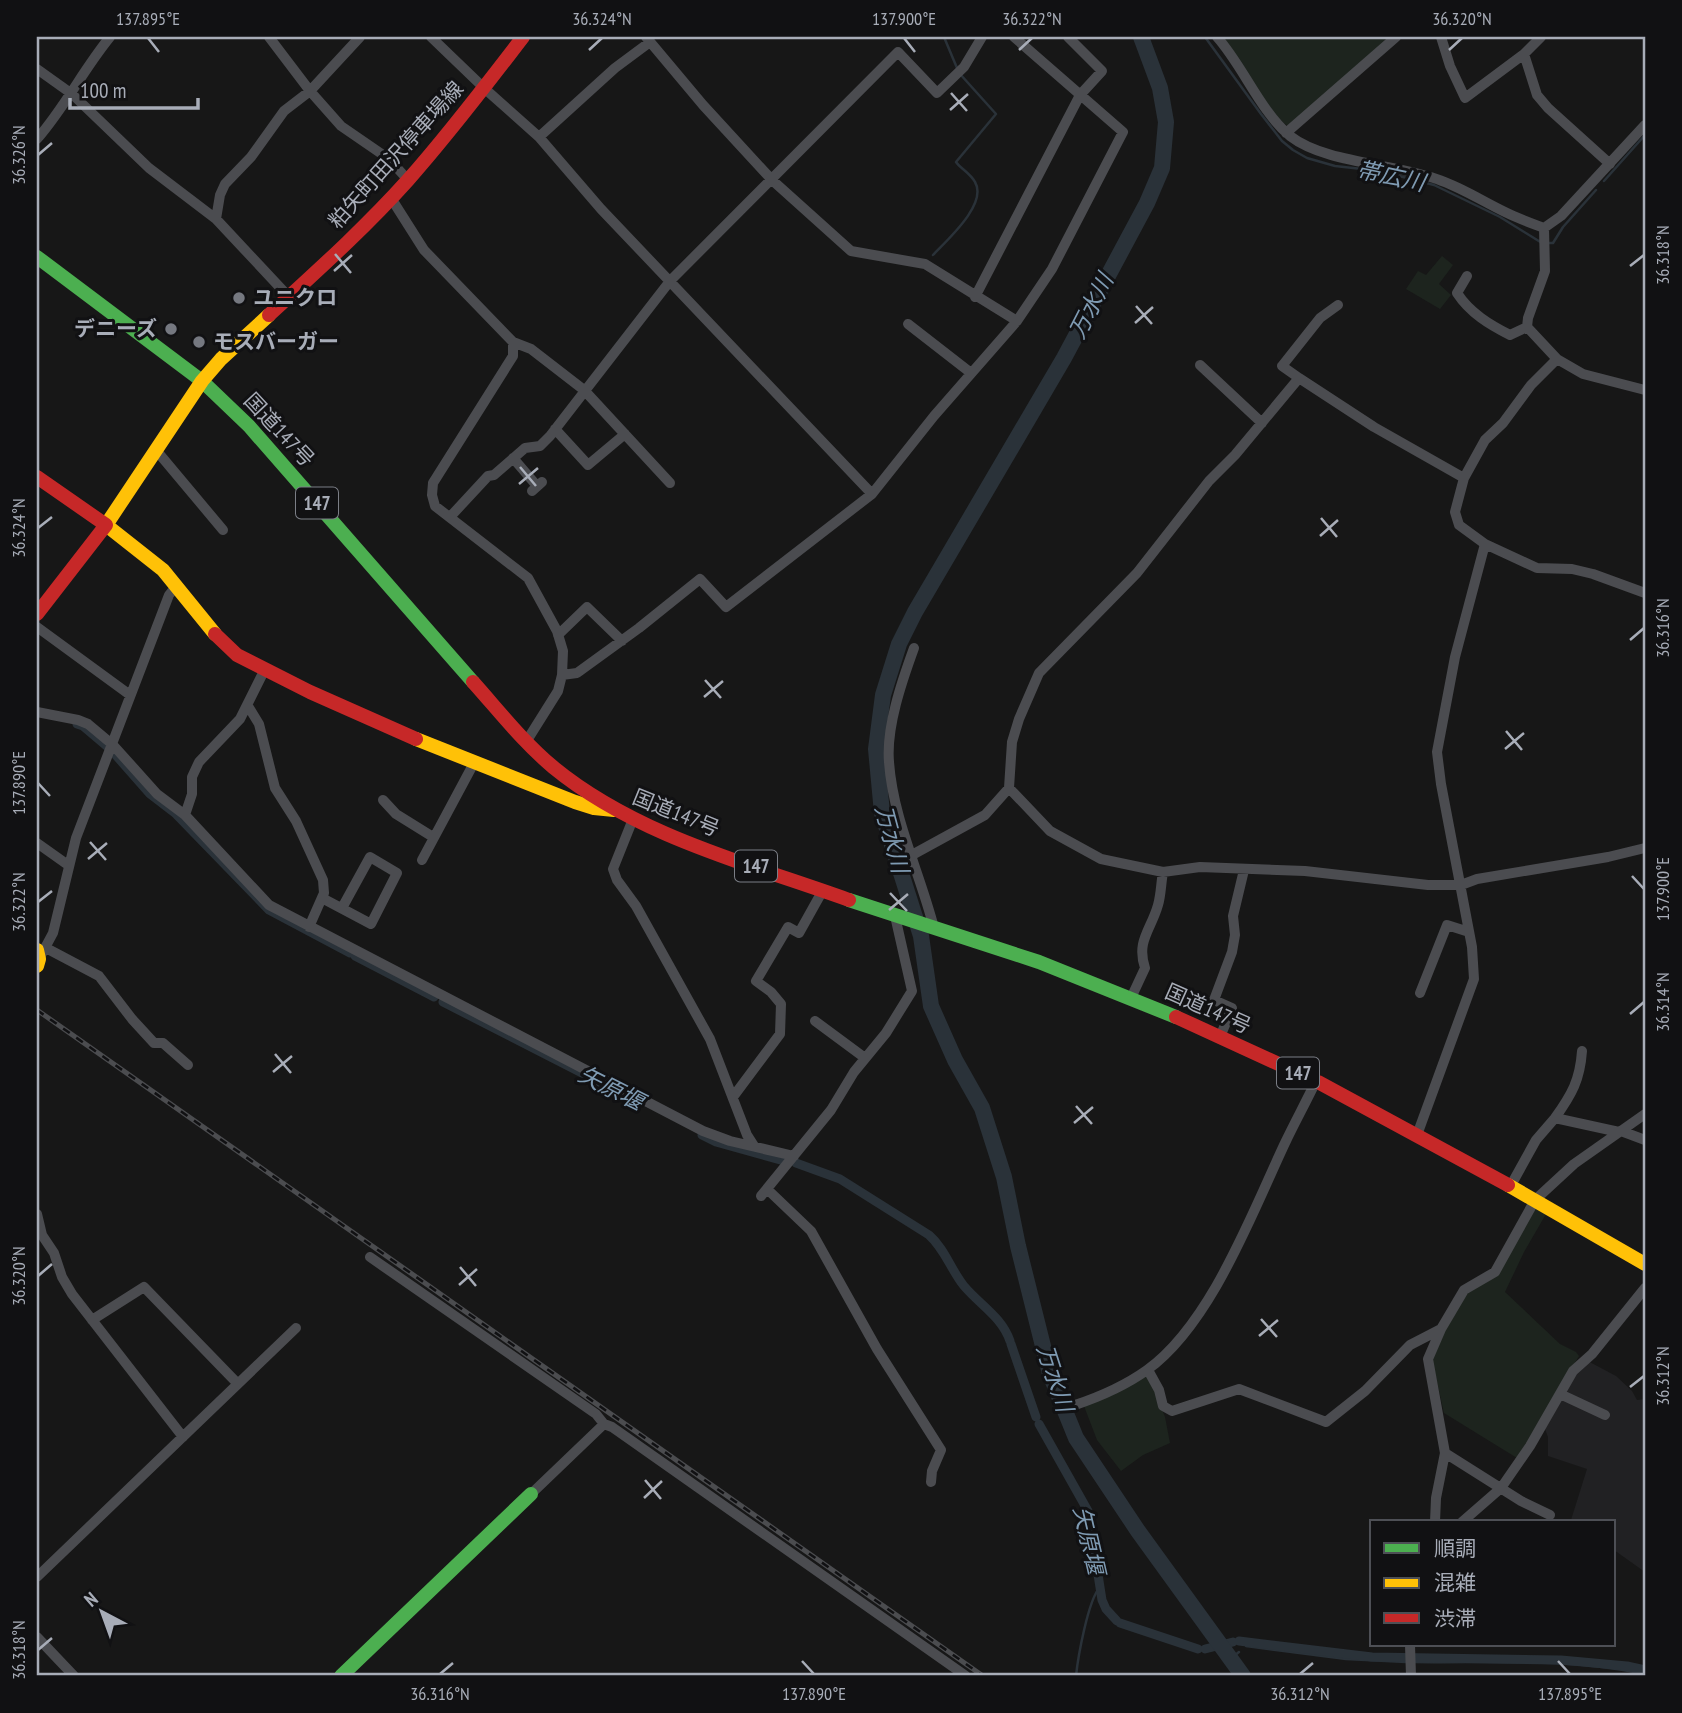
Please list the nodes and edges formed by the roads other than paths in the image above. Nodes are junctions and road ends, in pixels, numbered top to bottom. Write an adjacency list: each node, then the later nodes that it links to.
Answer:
1 (110, 37): 18 (street)
2 (269, 37): 17 (street)
3 (360, 37): 17 (street)
4 (431, 37): 16 (street)
5 (523, 37): 16 (main road, 粕矢町田沢停車場線)
6 (982, 37): 26 (street)
7 (1014, 37): 19 (street)
8 (1068, 37): 19 (street)
9 (1217, 37): 21 (street)
10 (1396, 37): 21 (street)
11 (1441, 37): 14 (street)
12 (1541, 37): 14 (street)
13 (648, 39): 22 (street); 26 (street)
14 (1524, 54): 24 (street)
15 (37, 69): 18 (street)
16 (484, 88): 22 (street); 25 (main road, 粕矢町田沢停車場線)
17 (310, 91): 25 (street); 28 (street)
18 (72, 94): 23 (street); 28 (street)
19 (1080, 95): 34 (street); 36 (street)
20 (1645, 125): 24 (street)
21 (1286, 133): 29 (street)
22 (539, 137): 32 (street)
23 (37, 139)
24 (1609, 164): 29 (street)
25 (408, 180): 27 (main road, 粕矢町田沢停車場線)
26 (772, 180): 32 (street); 34 (street)
27 (391, 198): 33 (main road, 粕矢町田沢停車場線); 39 (street)
28 (216, 219): 33 (street)
29 (1544, 233): 38 (street)
30 (37, 257): 44 (main road, 国道147号 / 147)
31 (1467, 276): 38 (street)
32 (670, 281): 45 (street); 56 (street)
33 (288, 296): 44 (main road, 粕矢町田沢停車場線)
34 (975, 297): 36 (street)
35 (1338, 305): 43 (street)
36 (1017, 321): 42 (street)
37 (908, 324): 42 (street)
38 (1527, 327): 40 (street)
39 (513, 342): 45 (street); 57 (street)
40 (1557, 359): 46 (street); 53 (street)
41 (1200, 365): 47 (street)
42 (971, 373): 56 (street)
43 (1299, 378): 47 (street); 53 (street)
44 (202, 381): 50 (main road, 粕矢町田沢停車場線); 73 (main road, 国道147号 / 147)
45 (584, 390): 48 (street); 49 (street)
46 (1645, 390)
47 (1262, 423): 77 (street)
48 (555, 429): 49 (street); 51 (street)
49 (625, 434): 54 (street)
50 (156, 450): 58 (main road, 粕矢町田沢停車場線); 59 (street)
51 (513, 458): 55 (street); 57 (street)
52 (37, 477): 58 (main road)
53 (1465, 478): 60 (street)
54 (670, 483)
55 (537, 486)
56 (872, 495): 66 (street)
57 (450, 517): 65 (street)
58 (106, 525): 61 (main road); 63 (main road, 粕矢町田沢停車場線)
59 (223, 530)
60 (1485, 544): 62 (street); 91 (street)
61 (177, 585): 68 (main road); 70 (street)
62 (1645, 593)
63 (37, 614)
64 (37, 628): 70 (street)
65 (558, 635): 66 (street); 69 (street)
66 (622, 640): 69 (street)
67 (914, 648): 86 (street)
68 (265, 669): 71 (street); 75 (main road)
69 (562, 675): 73 (street)
70 (130, 695): 74 (street)
71 (248, 706): 81 (street); 93 (street)
72 (37, 712): 74 (street)
73 (526, 742): 76 (main road, 国道147号 / 147)
74 (113, 745): 81 (street); 88 (street)
75 (474, 763): 78 (main road); 83 (street)
76 (569, 780): 78 (main road); 80 (main road, 国道147号 / 147)
77 (1009, 788): 86 (street); 90 (street)
78 (544, 789): 80 (main road)
79 (383, 800): 83 (street)
80 (614, 810): 82 (main road, 国道147号 / 147)
81 (185, 815): 96 (street)
82 (634, 819): 92 (main road, 国道147号 / 147); 108 (street)
83 (433, 838): 87 (street)
84 (37, 843): 88 (street)
85 (1645, 848): 91 (street)
86 (912, 855): 97 (street)
87 (422, 860)
88 (68, 865): 99 (street)
89 (1244, 870): 90 (street); 91 (street); 103 (street)
90 (1163, 872): 101 (street)
91 (1461, 885): 98 (street)
92 (824, 890): 95 (main road, 国道147号 / 147); 108 (street)
93 (322, 898): 94 (street); 96 (street)
94 (342, 908): 94 (street)
95 (897, 917): 97 (main road, 国道147号 / 147); 105 (street)
96 (309, 926): 114 (street)
97 (932, 927): 101 (main road, 国道147号 / 147)
98 (1469, 932): 100 (street); 112 (street)
99 (40, 956): 106 (street)
100 (1420, 993)
101 (1131, 998): 103 (main road, 国道147号 / 147)
102 (815, 1021): 105 (street)
103 (1220, 1037): 107 (main road, 国道147号 / 147)
104 (1582, 1051): 110 (street)
105 (865, 1058): 115 (street)
106 (188, 1065)
107 (1316, 1081): 112 (main road, 国道147号 / 147); 125 (street)
108 (733, 1097): 114 (street)
109 (1645, 1114): 111 (street)
110 (1555, 1118): 111 (street); 116 (street)
111 (1620, 1132): 113 (street); 117 (street)
112 (1417, 1135): 116 (main road, 国道147号 / 147)
113 (1645, 1140)
114 (754, 1146): 115 (street)
115 (793, 1156): 133 (street)
116 (1510, 1187): 117 (main road, 国道147号 / 147)
117 (1535, 1200): 120 (main road, 国道147号 / 147); 124 (street)
118 (37, 1214): 122 (street)
119 (370, 1257): 130 (street)
120 (1645, 1264)
121 (1645, 1289): 127 (street)
122 (92, 1320): 126 (street); 131 (street)
123 (296, 1328): 126 (street)
124 (1441, 1329): 125 (street); 132 (street)
125 (1147, 1370): 128 (street)
126 (238, 1384): 131 (street)
127 (1560, 1394): 129 (street); 134 (street)
128 (1075, 1405)
129 (1605, 1415)
130 (604, 1424): 135 (street); 144 (street)
131 (183, 1437): 139 (street)
132 (1445, 1453): 134 (street); 137 (street)
133 (931, 1482)
134 (1501, 1488): 136 (street); 138 (street)
135 (531, 1494): 143 (main road)
136 (1550, 1515)
137 (1435, 1520)
138 (1464, 1520)
139 (37, 1577)
140 (37, 1637): 142 (street)
141 (1410, 1646): 145 (street)
142 (74, 1676)
143 (341, 1676)
144 (966, 1676)
145 (1411, 1676)

